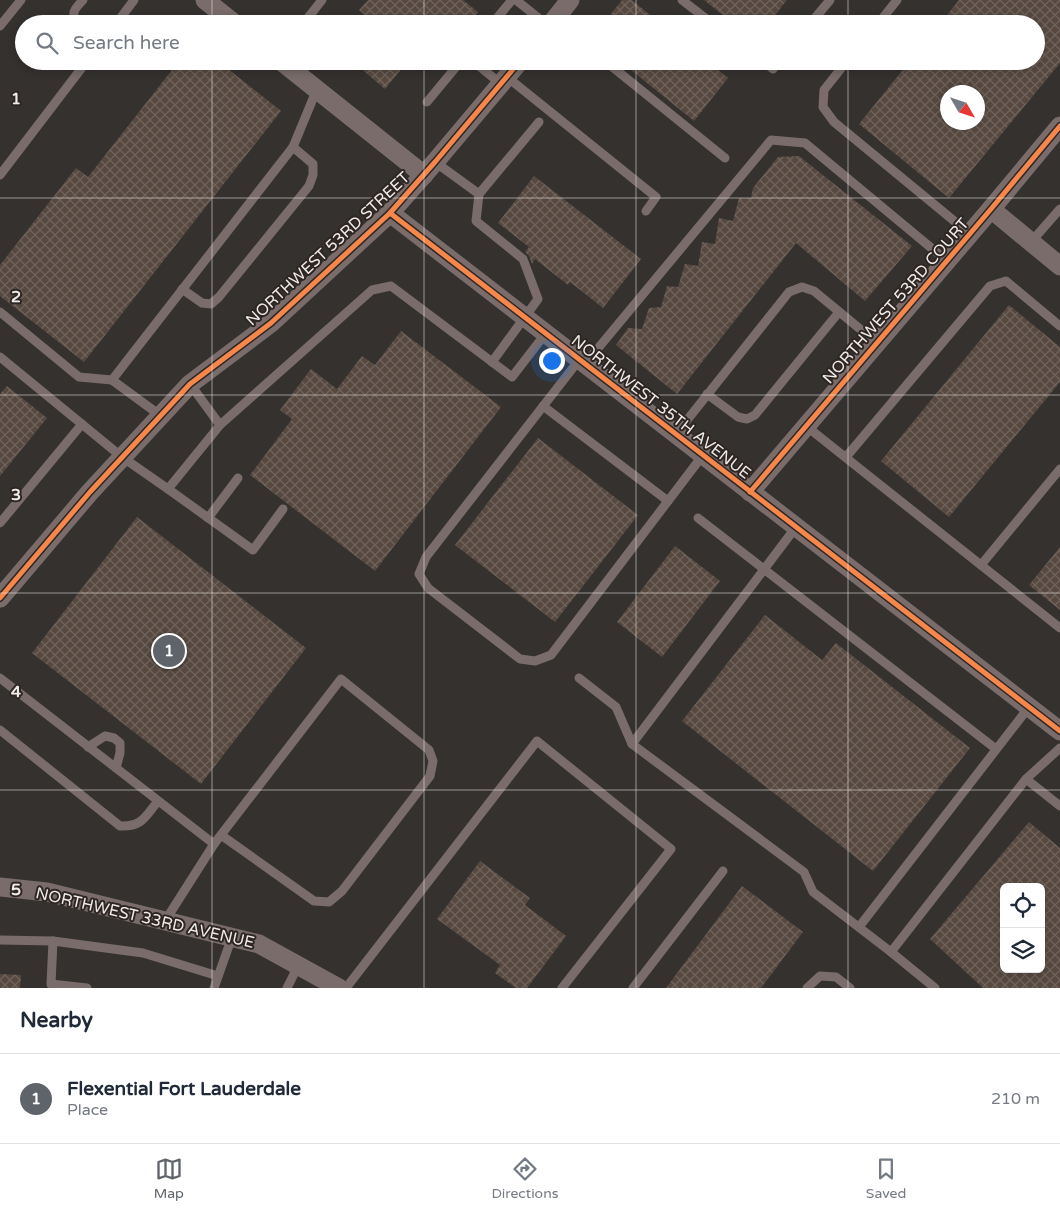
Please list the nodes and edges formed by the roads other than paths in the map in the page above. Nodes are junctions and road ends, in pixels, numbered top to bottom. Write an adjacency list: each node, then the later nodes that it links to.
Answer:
1 (21, 0): 22 (lane)
2 (83, 0): 12 (lane)
3 (134, 0): 13 (lane)
4 (205, 0): 14 (street)
5 (322, 0): 15 (lane)
6 (512, 0): 16 (lane)
7 (516, 0): 17 (lane)
8 (570, 0): 18 (street)
9 (682, 0): 19 (lane)
10 (830, 0): 20 (lane)
11 (897, 0): 21 (lane)
12 (73, 15)
13 (123, 15)
14 (224, 15)
15 (310, 15)
16 (500, 15)
17 (539, 15)
18 (558, 15)
19 (701, 15)
20 (818, 15)
21 (885, 15)
22 (0, 26)
23 (80, 70): 38 (lane)
24 (293, 70): 31 (street)
25 (454, 70): 32 (lane)
26 (488, 70): 30 (lane)
27 (512, 70): 30 (street, NORTHWEST 53RD STREET)
28 (616, 70): 36 (lane)
29 (840, 70): 44 (lane)
30 (504, 80): 37 (street, NORTHWEST 53RD STREET); 42 (lane)
31 (317, 89): 35 (lane); 37 (street)
32 (427, 102)
33 (539, 122): 39 (lane)
34 (1060, 126): 40 (street, NORTHWEST 53RD COURT)
35 (292, 147): 48 (lane); 48 (lane)
36 (725, 158)
37 (430, 169): 39 (lane); 43 (street, NORTHWEST 53RD STREET)
38 (0, 175)
39 (479, 194): 51 (lane)
40 (991, 209): 44 (street, NORTHWEST 53RD COURT); 45 (street)
41 (1060, 209): 45 (lane)
42 (646, 211)
43 (390, 213): 51 (street, NORTHWEST 35TH AVENUE); 59 (street, NORTHWEST 53RD STREET)
44 (970, 234): 46 (street, NORTHWEST 53RD COURT)
45 (1032, 242): 47 (street)
46 (947, 261): 54 (street, NORTHWEST 53RD COURT); 57 (lane)
47 (1060, 266)
48 (182, 289): 58 (lane)
49 (0, 312): 58 (lane)
50 (839, 312): 54 (lane); 60 (lane); 60 (lane)
51 (525, 317): 53 (street, NORTHWEST 35TH AVENUE); 56 (lane)
52 (1060, 326): 69 (lane)
53 (546, 333): 56 (lane); 57 (street, NORTHWEST 35TH AVENUE)
54 (877, 343): 65 (street, NORTHWEST 53RD COURT)
55 (1, 359): 63 (lane)
56 (492, 362): 64 (lane)
57 (582, 362): 61 (lane); 66 (street, NORTHWEST 35TH AVENUE)
58 (112, 380): 62 (lane)
59 (190, 384): 62 (street, NORTHWEST 53RD STREET); 64 (lane)
60 (707, 394): 66 (lane)
61 (543, 406): 74 (lane); 74 (lane)
62 (161, 416): 68 (street, NORTHWEST 53RD STREET)
63 (82, 424): 68 (lane); 78 (lane)
64 (220, 425): 72 (lane)
65 (806, 426): 69 (lane); 73 (street, NORTHWEST 53RD COURT)
66 (676, 434): 67 (street, NORTHWEST 35TH AVENUE)
67 (703, 455): 73 (street, NORTHWEST 35TH AVENUE); 74 (lane)
68 (122, 457): 72 (lane); 82 (street, NORTHWEST 53RD STREET)
69 (846, 457): 80 (lane)
70 (1060, 469): 80 (lane)
71 (238, 478): 76 (lane)
72 (168, 489): 76 (lane)
73 (750, 492): 79 (street, NORTHWEST 35TH AVENUE)
74 (668, 501)
75 (283, 509): 76 (lane)
76 (208, 518)
77 (698, 518): 81 (lane)
78 (0, 523)
79 (796, 527): 81 (lane); 86 (street, NORTHWEST 35TH AVENUE)
80 (981, 565): 83 (lane)
81 (764, 569): 89 (lane); 92 (lane)
82 (0, 598)
83 (1060, 628)
84 (579, 678): 89 (lane)
85 (2, 682): 90 (lane)
86 (1029, 707): 88 (street, NORTHWEST 35TH AVENUE); 92 (lane)
87 (0, 730): 95 (lane)
88 (1060, 731)
89 (632, 744): 102 (lane)
90 (88, 747): 93 (lane); 93 (lane)
91 (1060, 748): 94 (lane)
92 (996, 750): 102 (lane)
93 (116, 768): 95 (lane)
94 (1026, 779): 96 (lane); 106 (lane)
95 (158, 801): 98 (lane)
96 (1060, 806)
97 (221, 835): 97 (lane); 98 (lane)
98 (214, 844): 101 (lane)
99 (723, 871): 115 (lane)
100 (0, 887): 101 (street, NORTHWEST 33RD AVENUE)
101 (165, 921): 103 (street, NORTHWEST 33RD AVENUE)
102 (859, 927): 106 (lane)
103 (232, 937): 107 (street, NORTHWEST 33RD AVENUE); 108 (lane)
104 (0, 940): 105 (lane)
105 (53, 941): 108 (lane); 109 (lane)
106 (891, 952): 118 (lane)
107 (298, 966): 111 (lane); 112 (street, NORTHWEST 33RD AVENUE)
108 (218, 976): 110 (lane)
109 (87, 988)
110 (214, 988)
111 (287, 988)
112 (339, 988)
113 (346, 988): 114 (lane)
114 (562, 988)
115 (633, 988)
116 (807, 988): 117 (lane)
117 (850, 988)
118 (935, 988)

